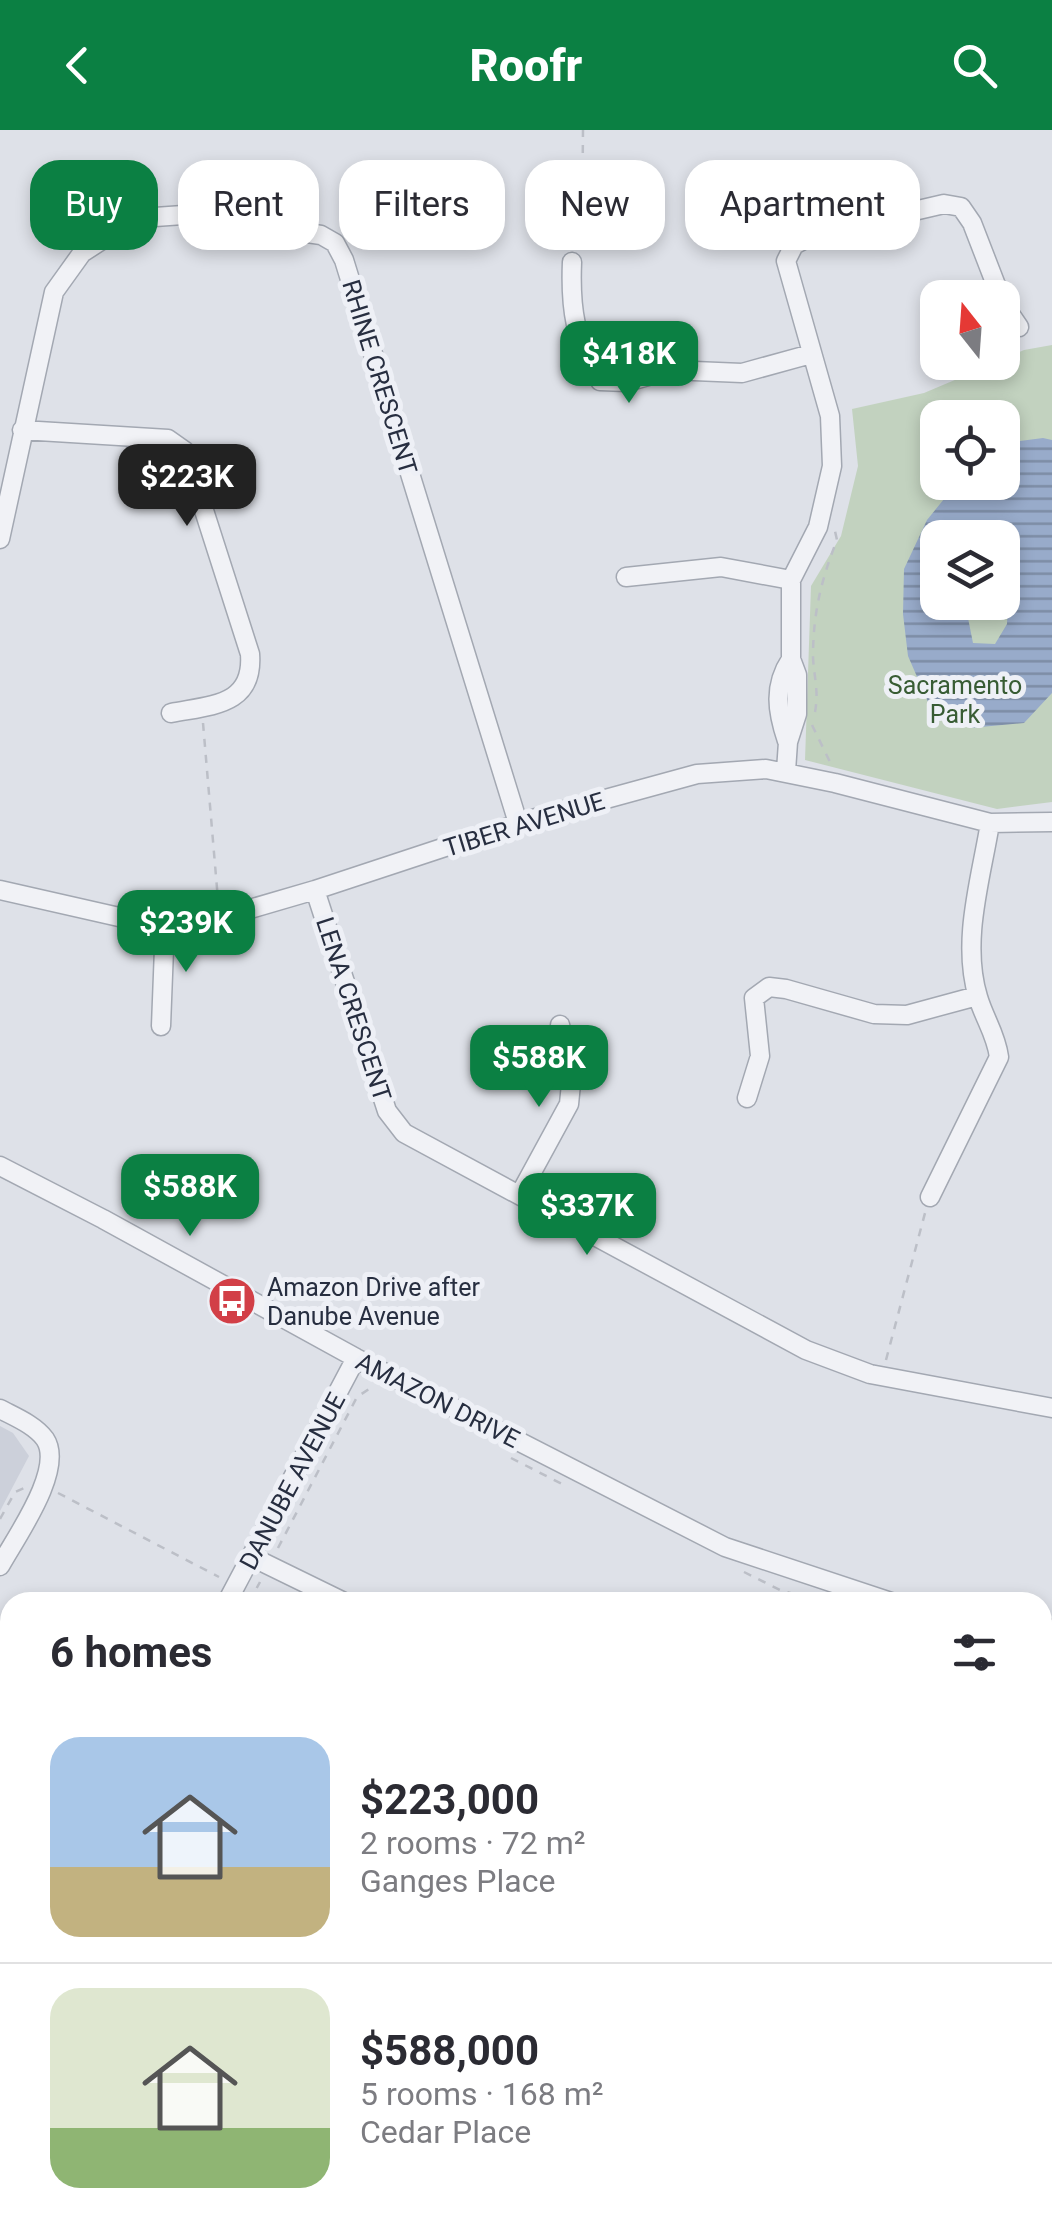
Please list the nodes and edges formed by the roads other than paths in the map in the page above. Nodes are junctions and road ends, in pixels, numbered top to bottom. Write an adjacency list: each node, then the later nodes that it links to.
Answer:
1 (572, 262): 3 (street)
2 (994, 280): 3 (street)
3 (810, 354): 7 (street)
4 (22, 430): 5 (street, RHINE CRESCENT); 8 (street); 11 (street, RHINE CRESCENT)
5 (0, 539)
6 (626, 577): 7 (street)
7 (791, 580): 9 (street)
8 (171, 713)
9 (786, 771): 11 (street, TIBER AVENUE); 12 (street, TIBER AVENUE)
10 (1052, 822): 12 (street, TIBER AVENUE)
11 (518, 823): 14 (street, TIBER AVENUE)
12 (990, 824): 16 (street)
13 (0, 890): 15 (street, TIBER AVENUE)
14 (314, 890): 15 (street, TIBER AVENUE); 21 (street, LENA CRESCENT)
15 (164, 923): 18 (street)
16 (977, 996): 19 (street); 22 (street)
17 (560, 1024): 21 (street)
18 (161, 1026)
19 (747, 1098)
20 (0, 1166): 23 (street, AMAZON DRIVE)
21 (520, 1194): 24 (street, LENA CRESCENT)
22 (930, 1197)
23 (356, 1358): 26 (street, DANUBE AVENUE); 30 (street, AMAZON DRIVE)
24 (1052, 1408)
25 (0, 1409): 27 (street)
26 (260, 1561): 28 (street, DANUBE AVENUE); 29 (street)
27 (0, 1566)
28 (234, 1592)
29 (324, 1592)
30 (861, 1592)
31 (1052, 1869): 32 (street)
32 (1052, 1893)

